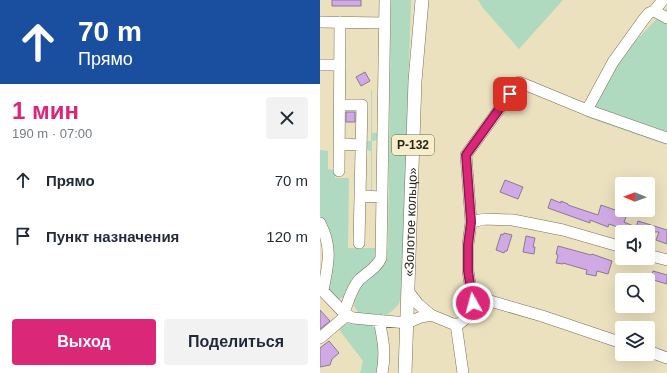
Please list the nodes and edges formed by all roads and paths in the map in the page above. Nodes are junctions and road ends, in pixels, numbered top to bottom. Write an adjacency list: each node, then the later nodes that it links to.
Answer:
1 (385, 0): 8 (street)
2 (422, 0): 26 (main road, «Золотое кольцо» / Р-132)
3 (663, 0): 4 (street)
4 (654, 11): 5 (street); 12 (street)
5 (667, 18)
6 (320, 22): 7 (street)
7 (340, 22): 8 (street); 10 (street)
8 (385, 23): 18 (street)
9 (320, 65): 10 (street)
10 (340, 65): 11 (street)
11 (340, 105): 14 (street); 15 (street)
12 (588, 110): 13 (street); 19 (street)
13 (667, 138)
14 (339, 144): 15 (street); 16 (street)
15 (361, 145): 17 (street)
16 (339, 171)
17 (360, 196): 18 (street); 21 (street)
18 (382, 197): 28 (street)
19 (471, 222): 22 (street); 27 (street)
20 (320, 223): 25 (street)
21 (359, 243)
22 (615, 245)
23 (655, 257): 24 (street)
24 (667, 260)
25 (322, 289): 28 (street)
26 (408, 291): 29 (street); 31 (main road, «Золотое кольцо» / Р-132)
27 (473, 303): 32 (street); 34 (street)
28 (346, 314): 30 (street); 33 (street)
29 (431, 315): 31 (street); 32 (street)
30 (379, 320): 31 (street); 37 (street)
31 (407, 323): 38 (main road, «Золотое кольцо» / Р-132)
32 (456, 324): 39 (street)
33 (320, 338)
34 (615, 341)
35 (655, 354): 36 (street)
36 (667, 358)
37 (382, 373)
38 (406, 373)
39 (463, 373)

